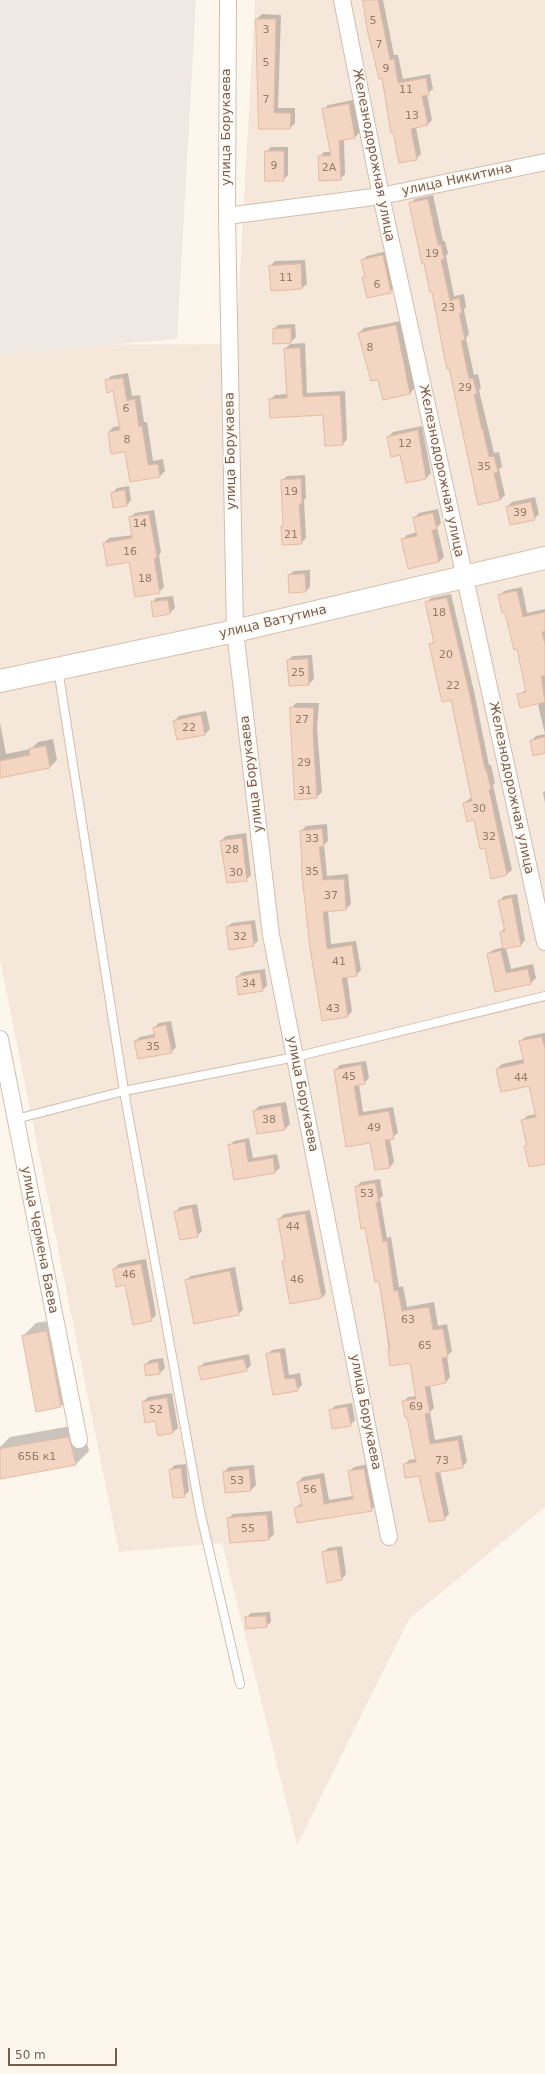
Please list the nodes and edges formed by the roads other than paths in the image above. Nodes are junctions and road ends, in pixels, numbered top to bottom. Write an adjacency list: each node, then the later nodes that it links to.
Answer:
1 (228, 0): 5 (street, улица Борукаева)
2 (342, 0): 4 (street, Железнодорожная улица)
3 (545, 162): 4 (street, улица Никитина)
4 (381, 196): 5 (street, улица Никитина); 7 (street, Железнодорожная улица)
5 (227, 216): 8 (street, улица Борукаева)
6 (545, 558): 7 (street, улица Ватутина)
7 (464, 576): 8 (street, улица Ватутина); 11 (street, Железнодорожная улица)
8 (235, 631): 9 (street, улица Ватутина); 14 (street, улица Борукаева)
9 (58, 668): 10 (street, улица Ватутина); 15 (lane)
10 (0, 680)
11 (545, 942)
12 (545, 996): 14 (lane)
13 (0, 1040): 16 (street, улица Чермена Баева)
14 (295, 1057): 15 (lane); 18 (street, улица Борукаева)
15 (124, 1091): 16 (lane); 19 (lane)
16 (16, 1120): 17 (street, улица Чермена Баева)
17 (79, 1440)
18 (389, 1537)
19 (240, 1684)

